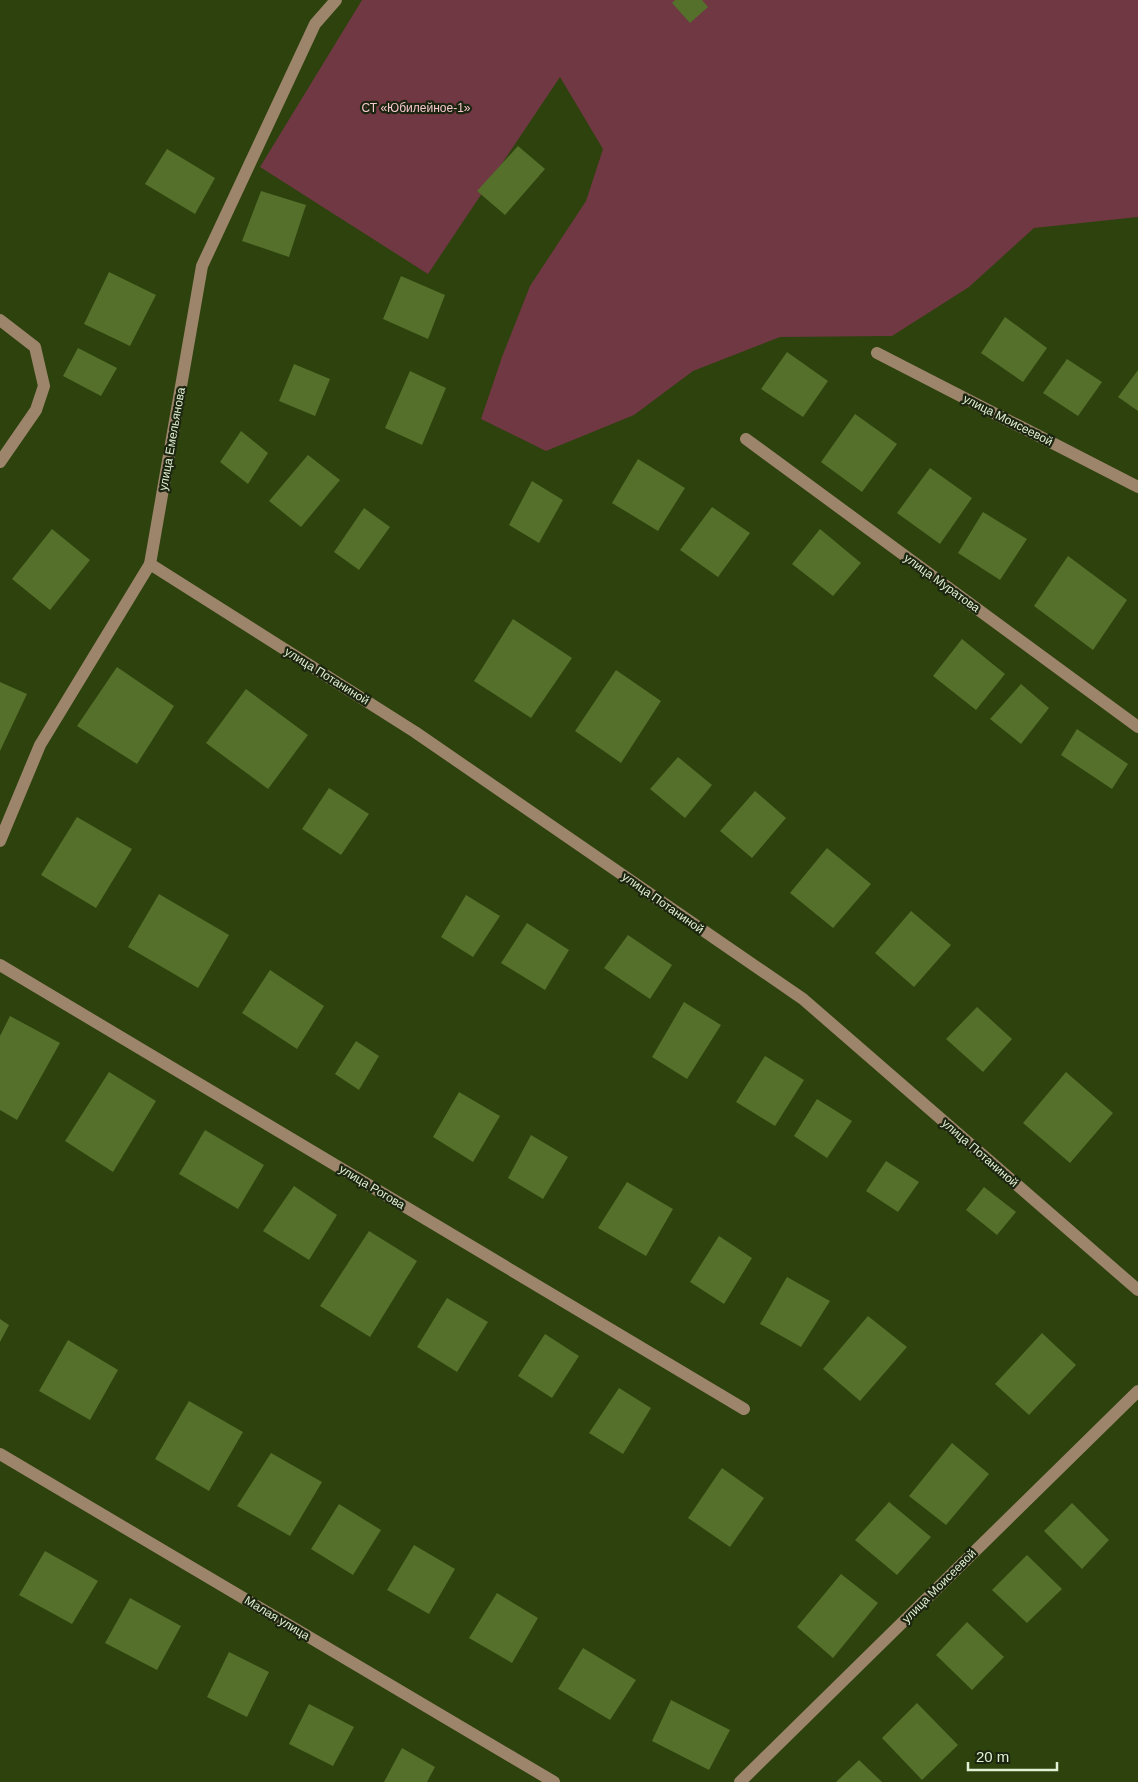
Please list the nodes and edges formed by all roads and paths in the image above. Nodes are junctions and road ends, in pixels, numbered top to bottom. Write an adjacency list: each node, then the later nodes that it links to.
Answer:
1 (336, 0): 7 (street, улица Емельянова)
2 (0, 320): 5 (street)
3 (877, 353): 6 (street, улица Моисеевой)
4 (746, 439): 8 (street, улица Муратова)
5 (0, 462)
6 (1138, 488)
7 (150, 564): 9 (street, улица Емельянова); 11 (street, улица Потаниной)
8 (1138, 727)
9 (0, 840)
10 (0, 965): 13 (street, улица Рогова)
11 (1138, 1290)
12 (1138, 1390): 16 (street, улица Моисеевой)
13 (744, 1409)
14 (0, 1454): 15 (street, Малая улица)
15 (554, 1782)
16 (740, 1782)

